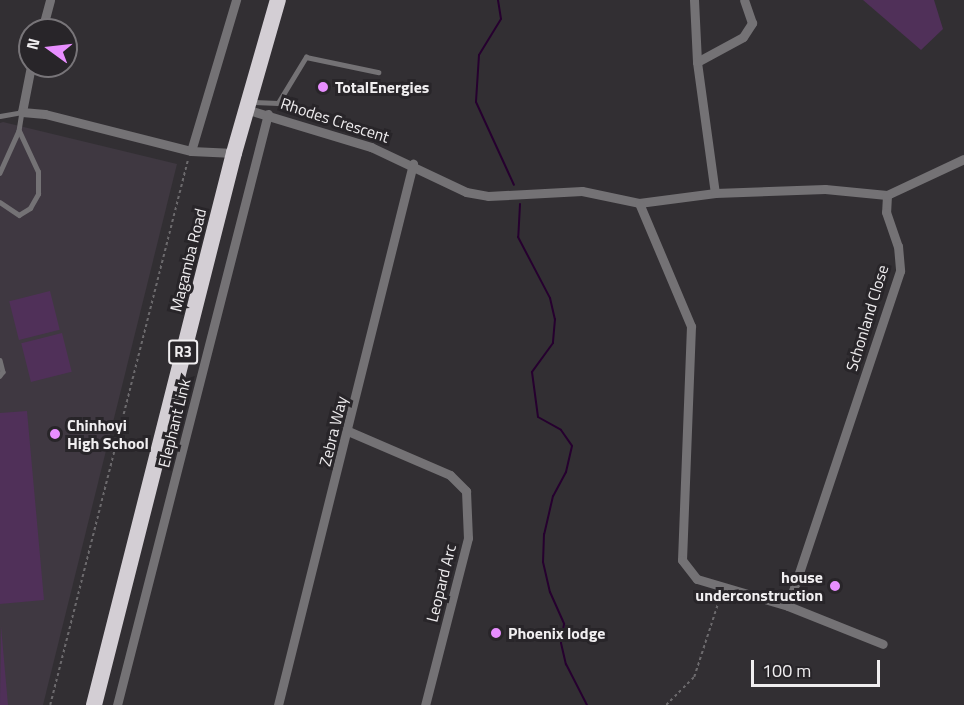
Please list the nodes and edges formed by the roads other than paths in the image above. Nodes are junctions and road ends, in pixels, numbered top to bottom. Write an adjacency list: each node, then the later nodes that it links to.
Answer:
1 (50, 0): 6 (street)
2 (236, 0): 17 (street)
3 (278, 0): 11 (highway, Magamba Road / R3)
4 (694, 0): 7 (street)
5 (744, 0): 7 (street)
6 (45, 18)
7 (697, 62): 22 (street)
8 (378, 72): 10 (lane)
9 (29, 78): 12 (street)
10 (278, 103): 11 (lane); 13 (lane)
11 (247, 105): 14 (street, Rhodes Crescent); 18 (highway, Magamba Road / R3)
12 (22, 112): 15 (lane); 16 (lane); 17 (street)
13 (318, 112)
14 (268, 114): 20 (street, Rhodes Crescent); 32 (street, Elephant Link)
15 (0, 116)
16 (19, 131): 21 (lane); 24 (lane)
17 (191, 151): 18 (street)
18 (234, 153): 31 (highway, Magamba Road / R3)
19 (964, 159): 23 (street)
20 (414, 164): 25 (street); 28 (street, Zebra Way)
21 (0, 173)
22 (715, 193): 23 (street); 25 (street)
23 (887, 195): 29 (street, Schonland Close)
24 (0, 202)
25 (639, 203): 29 (street)
26 (0, 360): 27 (lane)
27 (0, 376)
28 (348, 430): 33 (street, Zebra Way); 34 (street, Leopard Arc)
29 (788, 606): 30 (street)
30 (883, 644)
31 (94, 705)
32 (117, 705)
33 (278, 705)
34 (425, 705)

